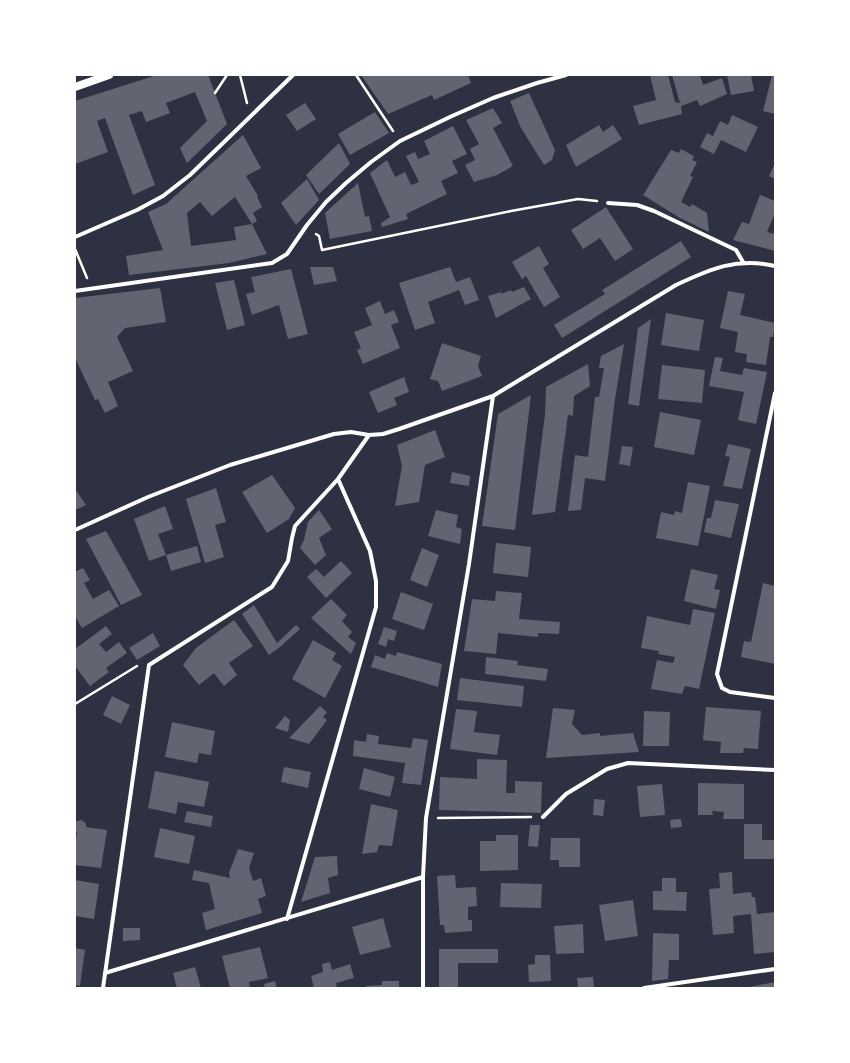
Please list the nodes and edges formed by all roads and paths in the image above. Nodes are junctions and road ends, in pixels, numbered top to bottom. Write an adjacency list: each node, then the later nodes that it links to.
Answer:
1 (109, 75): 7 (main road)
2 (227, 75): 8 (path)
3 (240, 75): 9 (path)
4 (293, 75): 9 (street)
5 (356, 75): 10 (path)
6 (566, 75): 10 (street)
7 (75, 86)
8 (215, 93)
9 (250, 117): 13 (street)
10 (400, 141): 12 (street)
11 (608, 203): 12 (path); 15 (street)
12 (307, 225): 17 (street)
13 (75, 237)
14 (75, 248): 17 (path)
15 (744, 262): 16 (street); 20 (street)
16 (775, 266)
17 (91, 288): 18 (street)
18 (75, 291)
19 (775, 394): 25 (street)
20 (493, 396): 21 (street); 29 (street)
21 (369, 435): 22 (street); 23 (street)
22 (338, 479): 24 (street); 31 (street)
23 (75, 530)
24 (150, 665): 26 (path); 33 (street)
25 (775, 698)
26 (75, 704)
27 (775, 770): 28 (street)
28 (543, 817): 29 (path)
29 (426, 818): 30 (street)
30 (423, 877): 31 (street); 35 (street)
31 (287, 919): 33 (street)
32 (775, 969): 36 (street)
33 (105, 973): 34 (street)
34 (103, 988)
35 (423, 988)
36 (644, 988)

